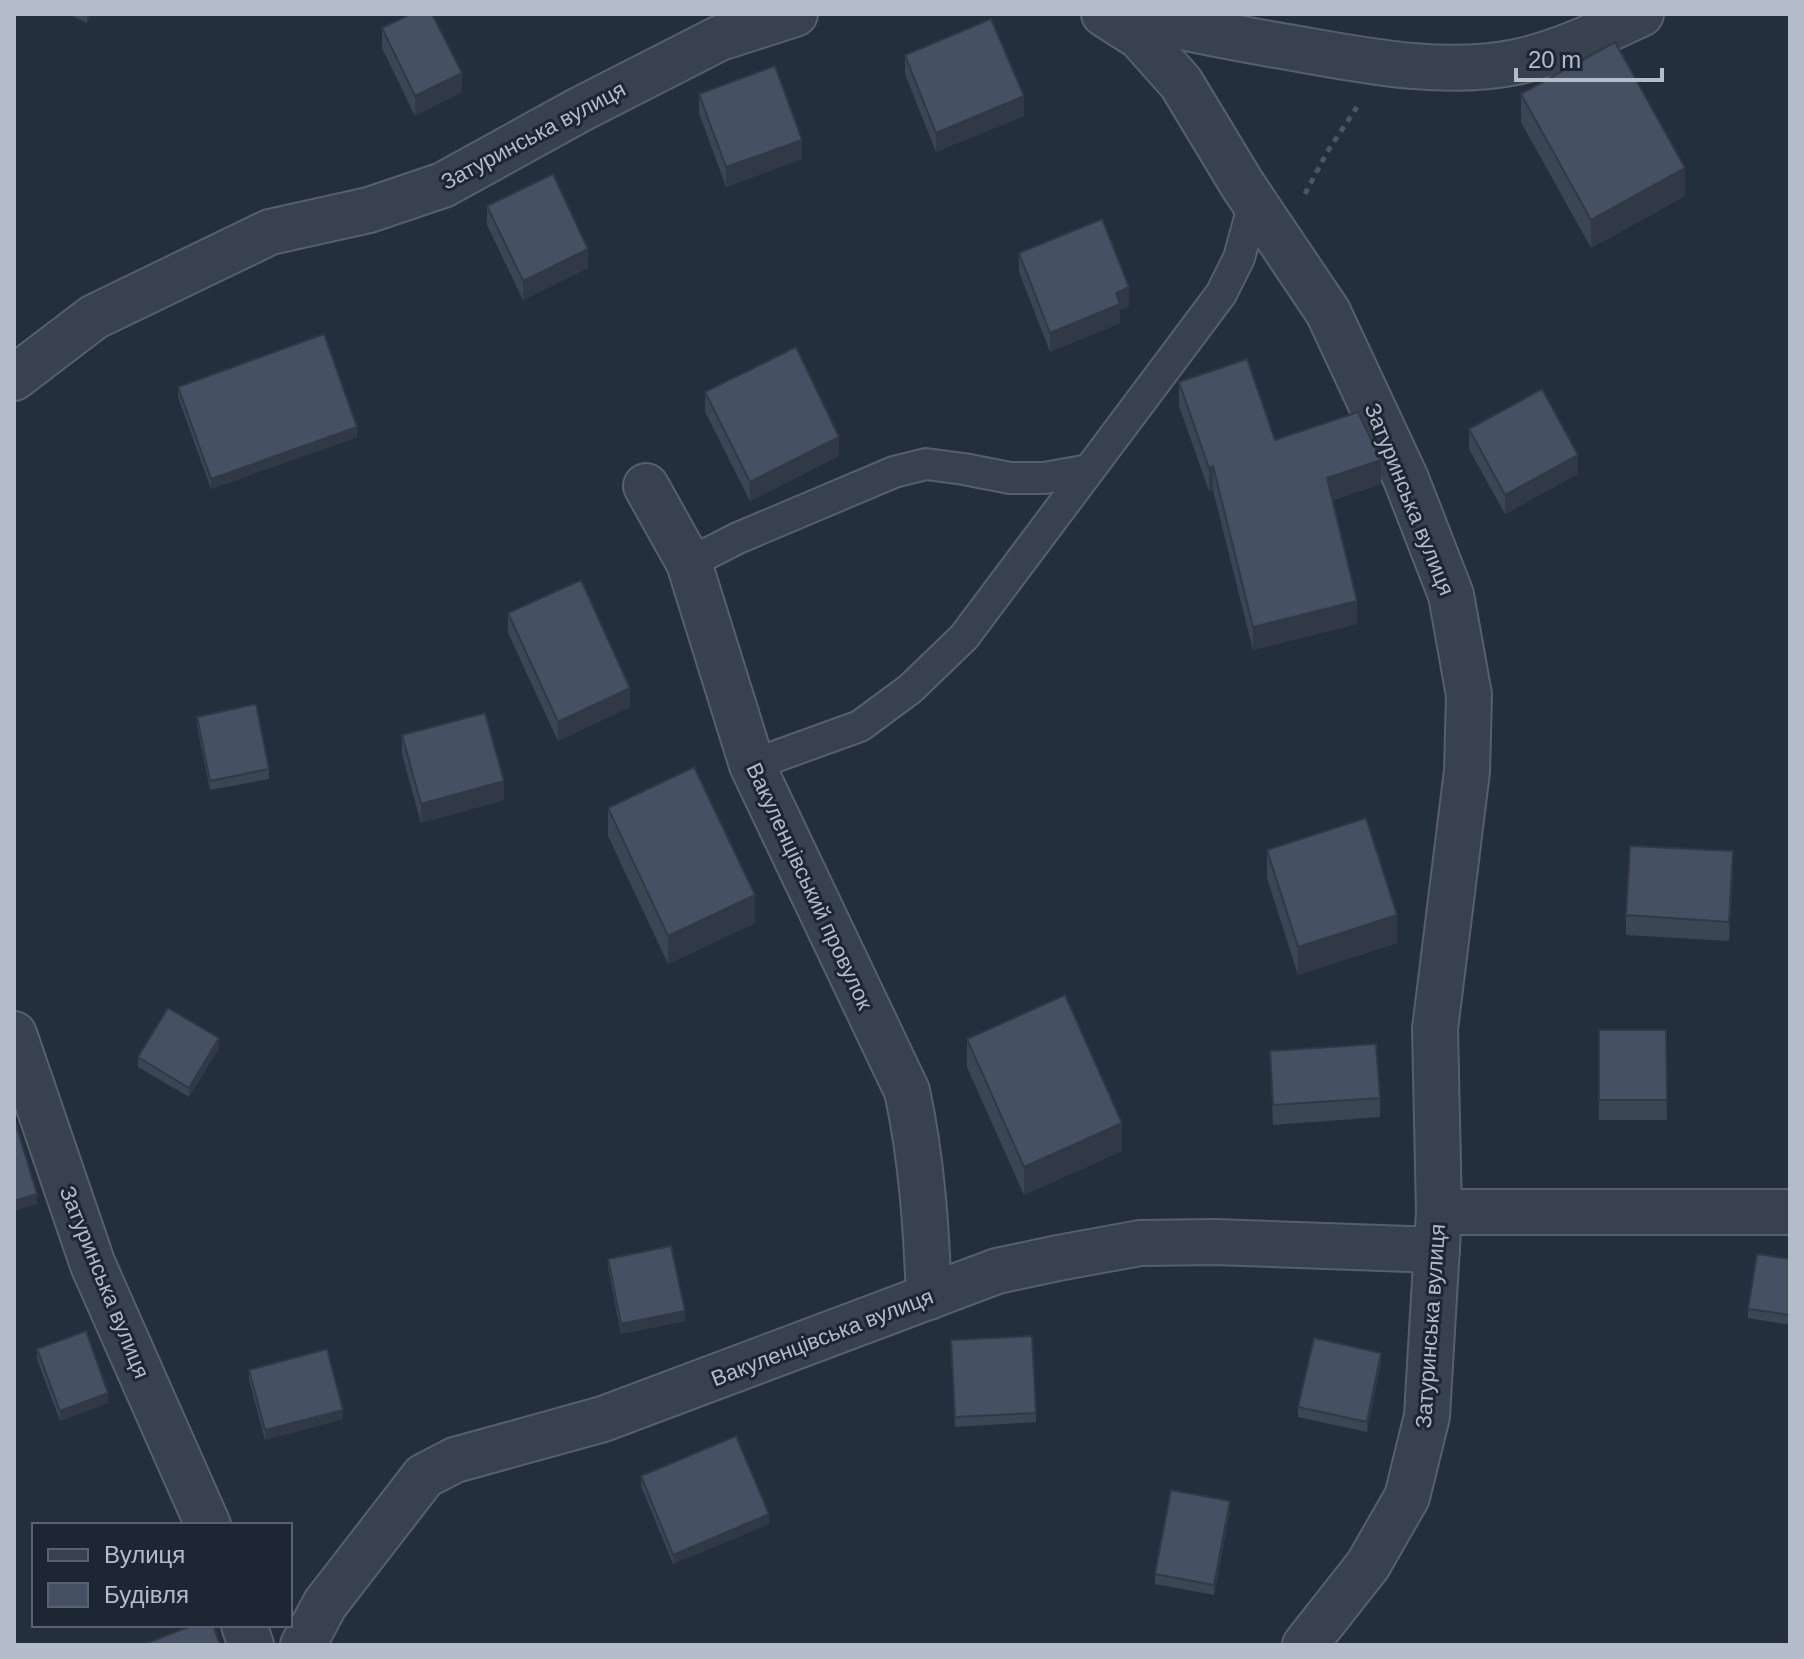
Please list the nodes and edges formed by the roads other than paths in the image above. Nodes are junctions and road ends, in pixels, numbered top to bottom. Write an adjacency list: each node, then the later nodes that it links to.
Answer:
1 (795, 14): 6 (street, Затуринська вулиця)
2 (1104, 14): 5 (street, Затуринська вулиця)
3 (1126, 14): 4 (street)
4 (1641, 14)
5 (1254, 203): 7 (lane); 13 (street, Затуринська вулиця)
6 (14, 378)
7 (1089, 470): 9 (lane); 10 (lane)
8 (646, 486): 9 (street, Вакуленцівський провулок)
9 (689, 563): 10 (street, Вакуленцівський провулок)
10 (752, 765): 14 (street, Вакуленцівський провулок)
11 (14, 1034): 15 (street, Затуринська вулиця)
12 (1790, 1212): 13 (street, Затуринська вулиця)
13 (1438, 1231): 14 (street, Вакуленцівська вулиця); 17 (street, Затуринська вулиця)
14 (929, 1297): 16 (street, Вакуленцівська вулиця)
15 (207, 1523)
16 (303, 1645)
17 (1305, 1645)

